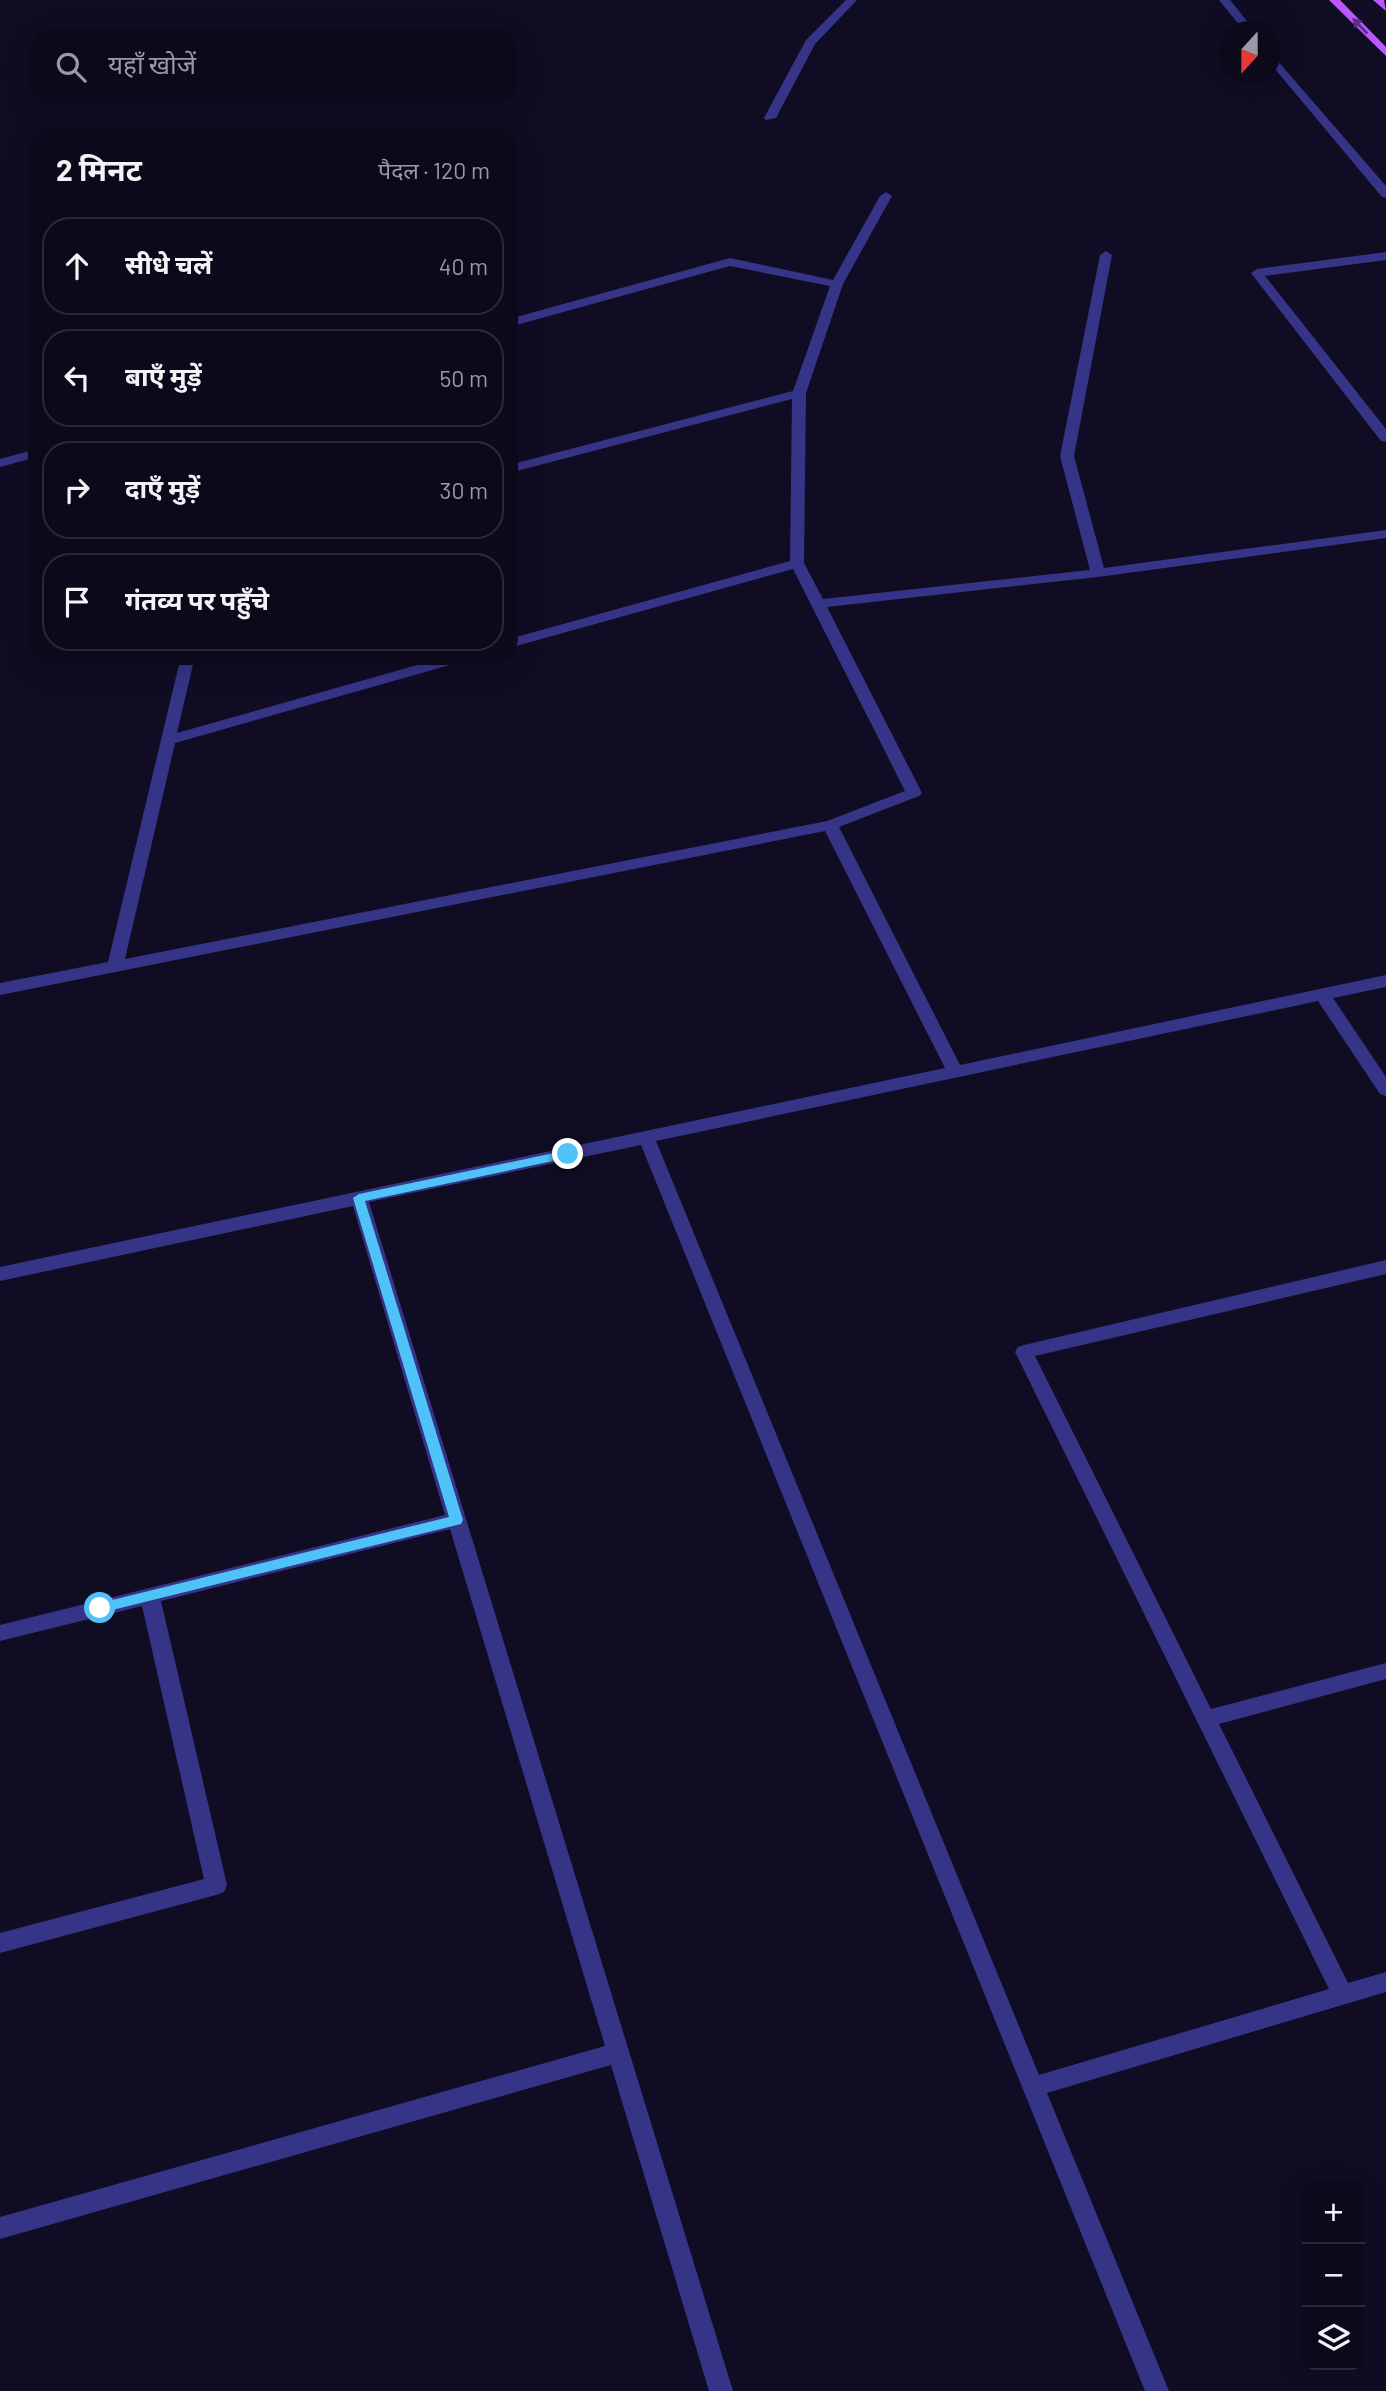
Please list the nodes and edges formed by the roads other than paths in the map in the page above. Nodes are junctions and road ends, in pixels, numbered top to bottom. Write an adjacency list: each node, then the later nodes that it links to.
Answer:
1 (852, 0): 9 (street)
2 (1224, 0): 6 (street)
3 (1334, 0): 7 (main road, one-way to 3)
4 (1378, 0): 5 (main road)
5 (1386, 8)
6 (1242, 21)
7 (1386, 53)
8 (1281, 68): 10 (street)
9 (770, 118)
10 (1386, 194)
11 (886, 196): 14 (street)
12 (1106, 255): 23 (street)
13 (1386, 256): 17 (street)
14 (837, 284): 15 (street); 16 (street)
15 (518, 321)
16 (799, 393): 20 (street); 22 (street)
17 (1386, 438)
18 (28, 455): 19 (street)
19 (0, 463)
20 (518, 467)
21 (1386, 534): 23 (street)
22 (797, 563): 24 (street); 25 (street)
23 (1098, 573): 24 (street)
24 (819, 604): 29 (street)
25 (518, 641)
26 (186, 665): 28 (street)
27 (434, 665): 28 (street)
28 (169, 740): 30 (street)
29 (830, 825): 30 (street); 34 (street)
30 (116, 966): 32 (street)
31 (1386, 981): 33 (street)
32 (0, 989)
33 (1323, 995): 34 (street); 35 (street)
34 (955, 1072): 36 (street)
35 (1386, 1090)
36 (646, 1138): 37 (street); 49 (street)
37 (359, 1198): 39 (street); 40 (street)
38 (1386, 1267): 44 (street)
39 (0, 1274)
40 (456, 1520): 41 (street); 48 (street)
41 (150, 1596): 42 (street); 45 (street)
42 (0, 1633)
43 (1386, 1671): 44 (street)
44 (1206, 1719): 47 (street)
45 (0, 1943)
46 (1386, 1982): 47 (street)
47 (1343, 1995): 49 (street)
48 (618, 2053): 50 (street); 51 (street)
49 (1033, 2087): 52 (street)
50 (0, 2228)
51 (721, 2391)
52 (1157, 2391)

